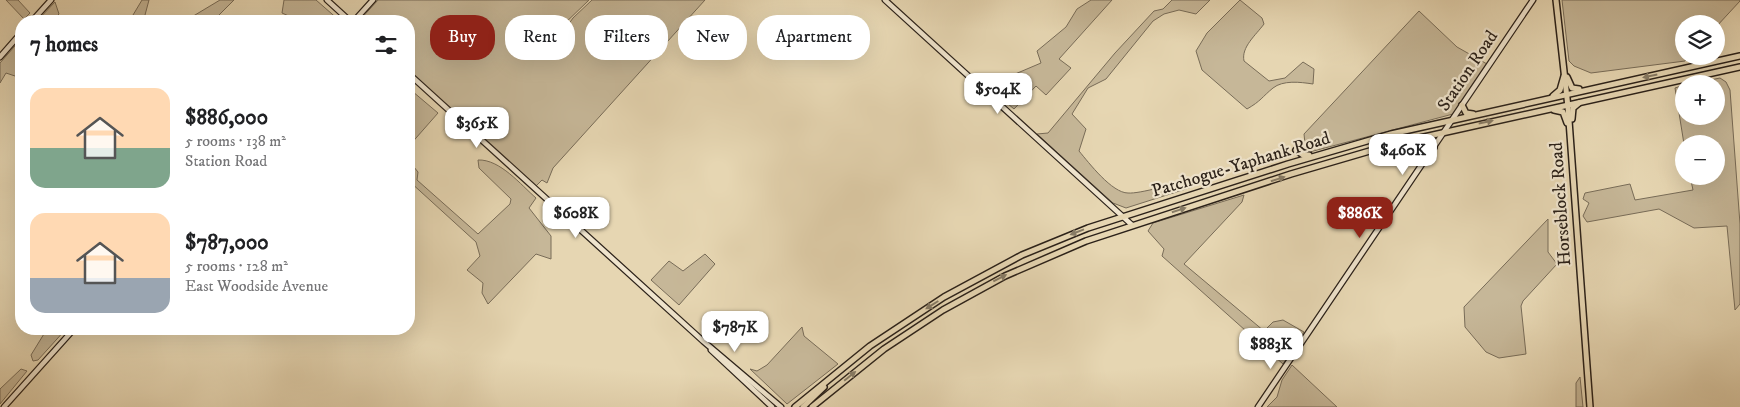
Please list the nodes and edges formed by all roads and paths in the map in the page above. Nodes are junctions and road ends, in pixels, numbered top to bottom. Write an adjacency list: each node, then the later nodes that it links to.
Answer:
1 (51, 0): 7 (main road)
2 (327, 0): 8 (main road)
3 (373, 0): 9 (main road)
4 (885, 0): 33 (main road)
5 (1534, 0): 23 (main road, Station Road)
6 (1556, 0): 16 (main road, Horseblock Road)
7 (37, 15)
8 (345, 15)
9 (358, 15)
10 (15, 40): 11 (main road)
11 (0, 56)
12 (1740, 56): 13 (main road, Patchogue-Yaphank Road)
13 (1732, 58): 15 (main road); 18 (main road, Patchogue-Yaphank Road, one-way to 18)
14 (1740, 67): 15 (main road)
15 (1734, 68): 21 (main road)
16 (1565, 72): 18 (main road); 19 (main road, Horseblock Road); 20 (main road)
17 (415, 79): 36 (main road)
18 (1592, 88): 19 (main road, Patchogue-Yaphank Road)
19 (1567, 94): 20 (main road, Patchogue-Yaphank Road); 22 (main road, Horseblock Road)
20 (1547, 98): 25 (main road, Patchogue-Yaphank Road)
21 (1581, 102): 22 (main road); 28 (main road)
22 (1568, 104): 24 (main road); 28 (main road, Horseblock Road)
23 (1462, 105): 25 (main road); 26 (main road, Station Road)
24 (1542, 110): 27 (main road, one-way to 24); 28 (main road)
25 (1476, 114): 26 (main road, Patchogue-Yaphank Road)
26 (1453, 119): 27 (main road, Station Road); 32 (main road, Patchogue-Yaphank Road)
27 (1445, 131): 29 (main road); 30 (main road, Station Road)
28 (1570, 133): 45 (main road, Horseblock Road)
29 (1410, 140): 30 (main road); 34 (main road, Patchogue-Yaphank Road, one-way to 29)
30 (1434, 147): 44 (main road, Station Road)
31 (1296, 150): 32 (main road)
32 (1324, 153): 33 (main road, Patchogue-Yaphank Road)
33 (1123, 216): 34 (main road); 37 (main road, Patchogue-Yaphank Road, one-way to 37)
34 (1132, 225): 43 (main road, Patchogue-Yaphank Road, one-way to 34)
35 (69, 335): 38 (main road)
36 (703, 341): 39 (main road); 40 (main road)
37 (830, 378): 41 (main road, Patchogue-Yaphank Road); 42 (main road)
38 (4, 407)
39 (772, 407)
40 (781, 407)
41 (795, 407)
42 (803, 407)
43 (812, 407)
44 (1258, 407)
45 (1590, 407)

